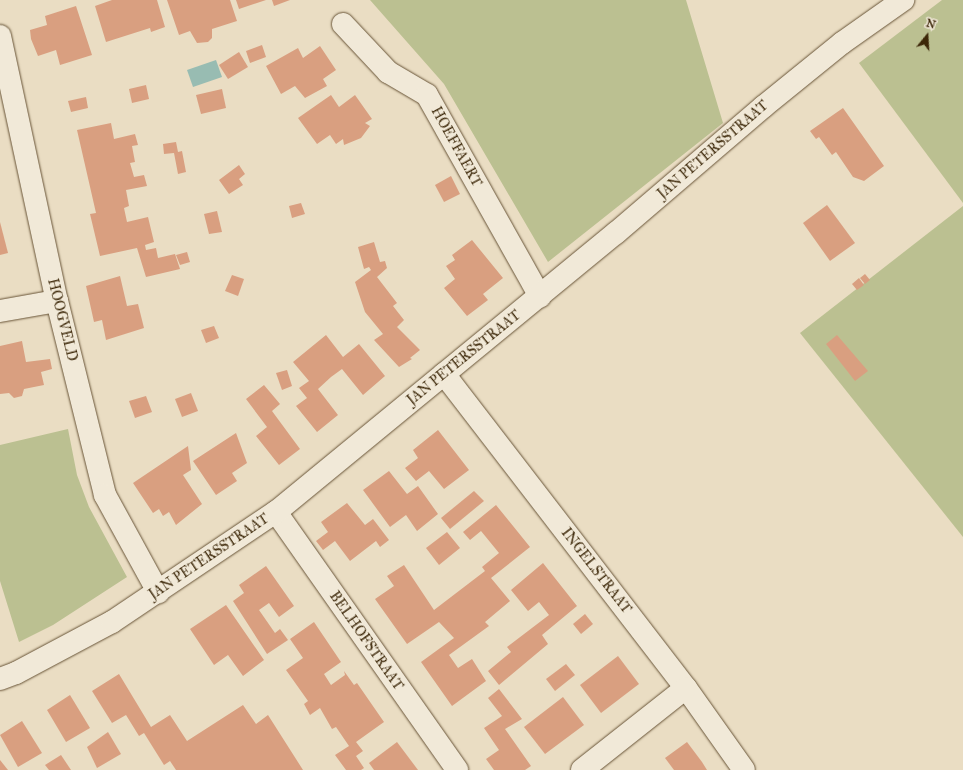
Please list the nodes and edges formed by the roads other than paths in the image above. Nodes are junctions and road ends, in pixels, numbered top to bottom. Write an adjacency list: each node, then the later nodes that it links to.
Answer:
1 (903, 0): 4 (street, JAN PETERSSTRAAT)
2 (343, 24): 4 (street, HOEFFAERT)
3 (0, 36): 5 (street, HOOGVELD)
4 (540, 296): 7 (street, JAN PETERSSTRAAT)
5 (56, 301): 6 (street); 9 (street, HOOGVELD)
6 (0, 311)
7 (444, 374): 8 (street, JAN PETERSSTRAAT); 11 (street, INGELSTRAAT)
8 (276, 512): 9 (street, JAN PETERSSTRAAT); 12 (street, BELHOFSTRAAT)
9 (158, 592): 10 (street, JAN PETERSSTRAAT)
10 (0, 679)
11 (686, 688): 13 (street); 14 (street, INGELSTRAAT)
12 (457, 770)
13 (582, 770)
14 (744, 770)

